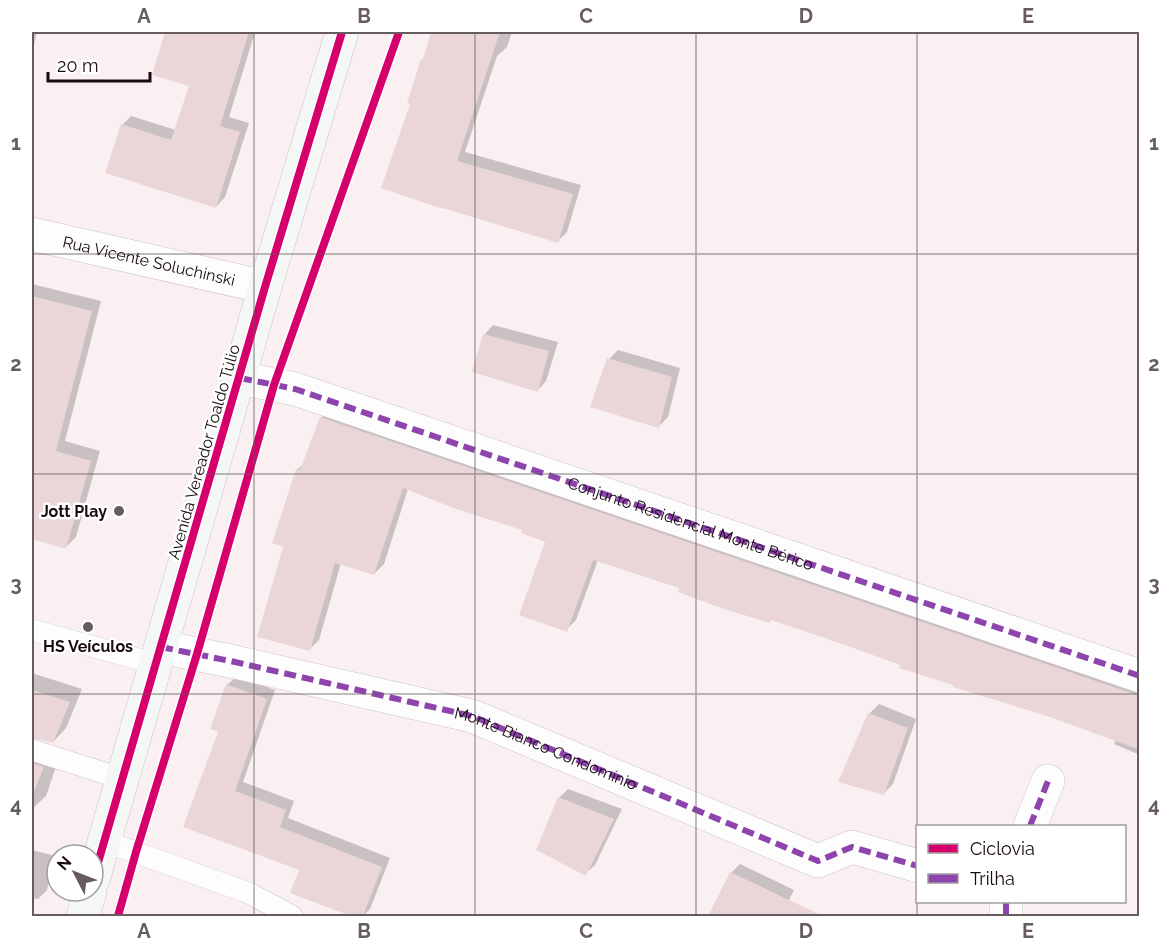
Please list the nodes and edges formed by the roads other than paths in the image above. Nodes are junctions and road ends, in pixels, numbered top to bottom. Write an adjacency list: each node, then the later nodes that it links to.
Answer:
1 (342, 32): 3 (main road, Avenida Vereador Toaldo Túlio)
2 (32, 234): 3 (street, Rua Vicente Soluchinski)
3 (266, 287): 4 (main road, Avenida Vereador Toaldo Túlio)
4 (240, 378): 6 (main road, Avenida Vereador Toaldo Túlio); 7 (street, Conjunto Residencial Monte Bérico)
5 (32, 630): 6 (lane)
6 (159, 655): 9 (main road, Avenida Vereador Toaldo Túlio); 13 (street, Monte Bianco Condomínio)
7 (1140, 676)
8 (32, 750): 9 (lane)
9 (123, 779): 12 (main road, Avenida Vereador Toaldo Túlio)
10 (1048, 781): 11 (street)
11 (1030, 825)
12 (104, 841): 14 (lane)
13 (916, 865)
14 (292, 916)

